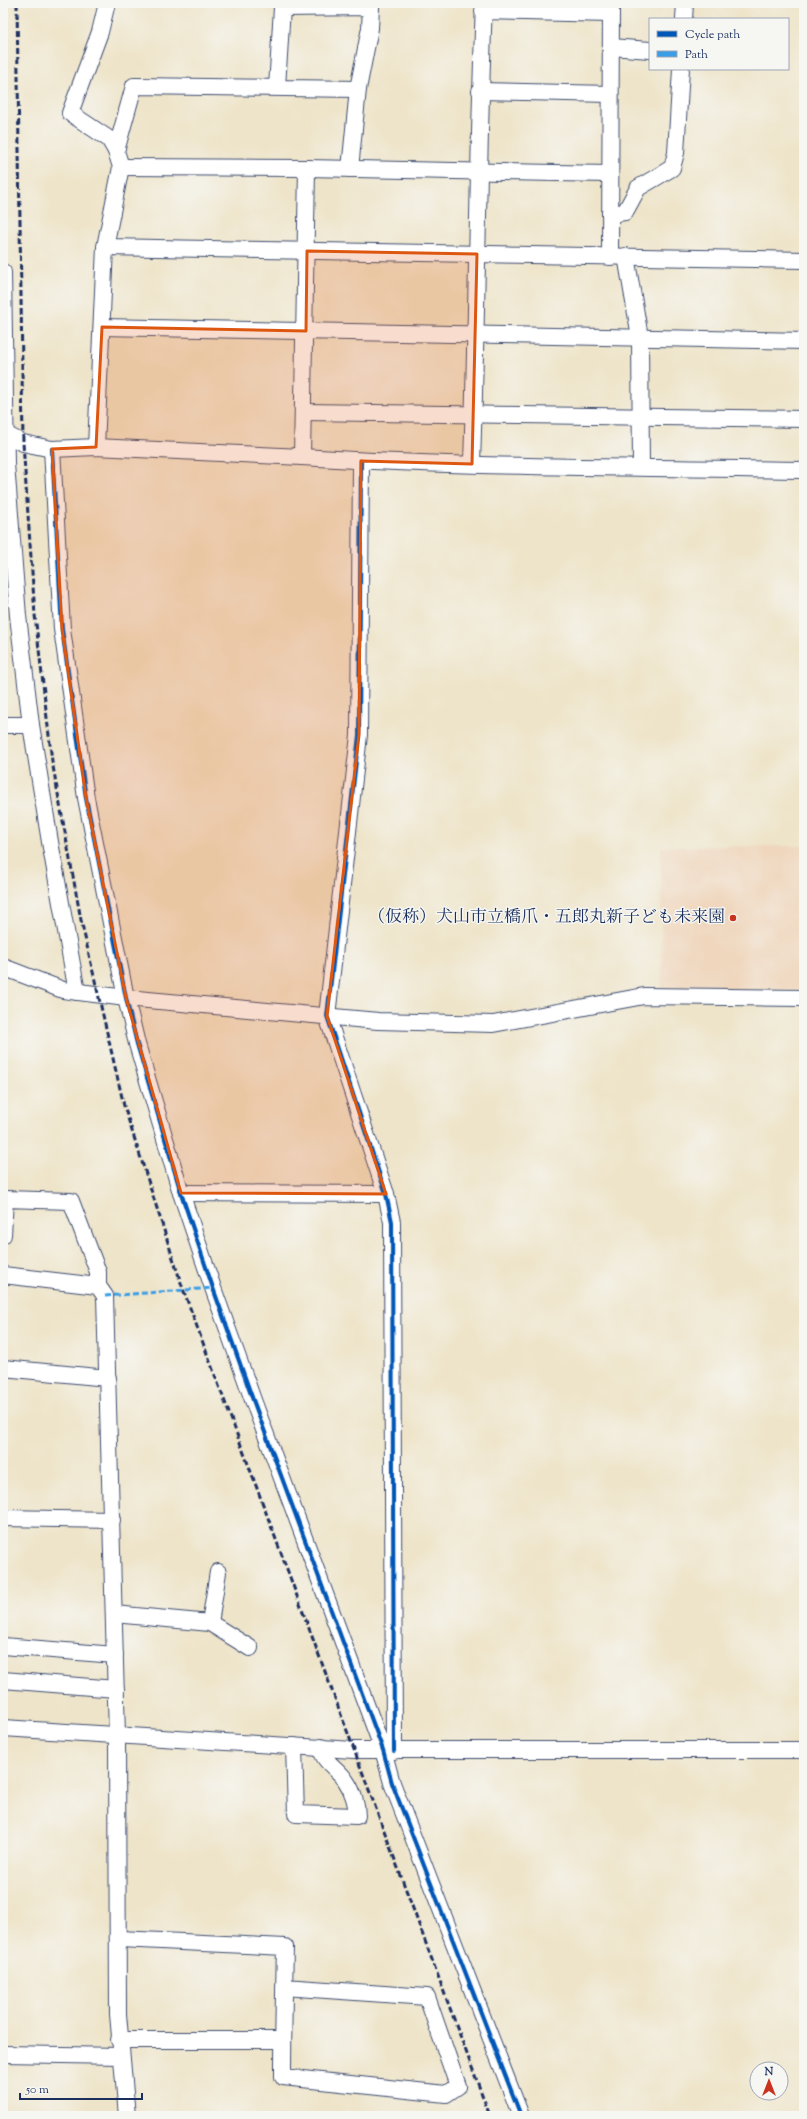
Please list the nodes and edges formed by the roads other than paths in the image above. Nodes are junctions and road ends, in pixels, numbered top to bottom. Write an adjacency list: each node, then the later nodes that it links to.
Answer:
1 (107, 3): 14 (street)
2 (685, 3): 6 (street)
3 (370, 5): 10 (street); 11 (street)
4 (483, 7): 5 (street); 12 (street)
5 (611, 8): 7 (street)
6 (684, 18)
7 (611, 47): 8 (street); 13 (street)
8 (649, 50)
9 (681, 70): 20 (street)
10 (278, 87): 11 (street); 14 (street)
11 (358, 89): 17 (street)
12 (480, 91): 13 (street); 18 (street)
13 (610, 94): 19 (street)
14 (116, 151): 15 (street)
15 (120, 167): 16 (street); 21 (street)
16 (307, 168): 17 (street); 22 (street)
17 (350, 169): 18 (street)
18 (478, 172): 19 (street); 23 (street)
19 (609, 174): 20 (street)
20 (610, 214): 24 (street)
21 (106, 247): 22 (street); 28 (street)
22 (307, 251): 23 (street); 29 (street)
23 (477, 254): 24 (street); 30 (street)
24 (618, 256): 25 (street); 31 (street)
25 (804, 260)
26 (3, 272): 27 (street)
27 (3, 276): 37 (street)
28 (102, 327): 29 (street); 38 (street)
29 (306, 331): 30 (street); 33 (street)
30 (476, 334): 31 (street); 34 (street)
31 (640, 338): 32 (street); 35 (street)
32 (804, 341)
33 (303, 412): 34 (street); 40 (street)
34 (474, 414): 35 (street); 42 (street)
35 (640, 417): 36 (street); 43 (street)
36 (804, 419)
37 (4, 434): 39 (street); 45 (street)
38 (96, 447): 39 (street); 40 (street)
39 (52, 450): 49 (street)
40 (302, 457): 41 (street)
41 (361, 461): 42 (street); 51 (street)
42 (472, 464): 43 (street)
43 (641, 467): 44 (street)
44 (804, 470)
45 (31, 724): 46 (street); 48 (street)
46 (3, 725)
47 (3, 967): 48 (street)
48 (77, 992): 49 (street)
49 (126, 998): 51 (street); 52 (street)
50 (804, 998): 51 (street)
51 (327, 1016): 53 (street)
52 (181, 1193): 53 (street); 74 (street)
53 (386, 1194): 74 (street)
54 (3, 1235): 56 (street)
55 (3, 1275): 56 (street)
56 (98, 1286): 58 (street)
57 (3, 1368): 58 (street)
58 (108, 1378): 60 (street)
59 (3, 1518): 60 (street)
60 (112, 1520): 62 (street)
61 (218, 1572): 63 (street)
62 (114, 1614): 63 (street); 66 (street)
63 (210, 1623): 65 (street)
64 (3, 1646): 66 (street)
65 (250, 1648)
66 (115, 1655): 68 (street)
67 (3, 1680): 68 (street)
68 (116, 1689): 70 (street)
69 (3, 1728): 70 (street)
70 (117, 1736): 71 (street); 75 (street)
71 (294, 1746): 72 (street); 72 (street)
72 (321, 1748): 74 (street)
73 (804, 1750): 74 (street)
74 (388, 1751): 82 (street)
75 (119, 1939): 76 (street); 77 (street)
76 (284, 1987): 78 (street); 78 (street)
77 (119, 2040): 78 (street); 80 (street)
78 (283, 2040)
79 (3, 2054): 80 (street)
80 (121, 2056): 81 (street)
81 (127, 2116)
82 (521, 2116)

